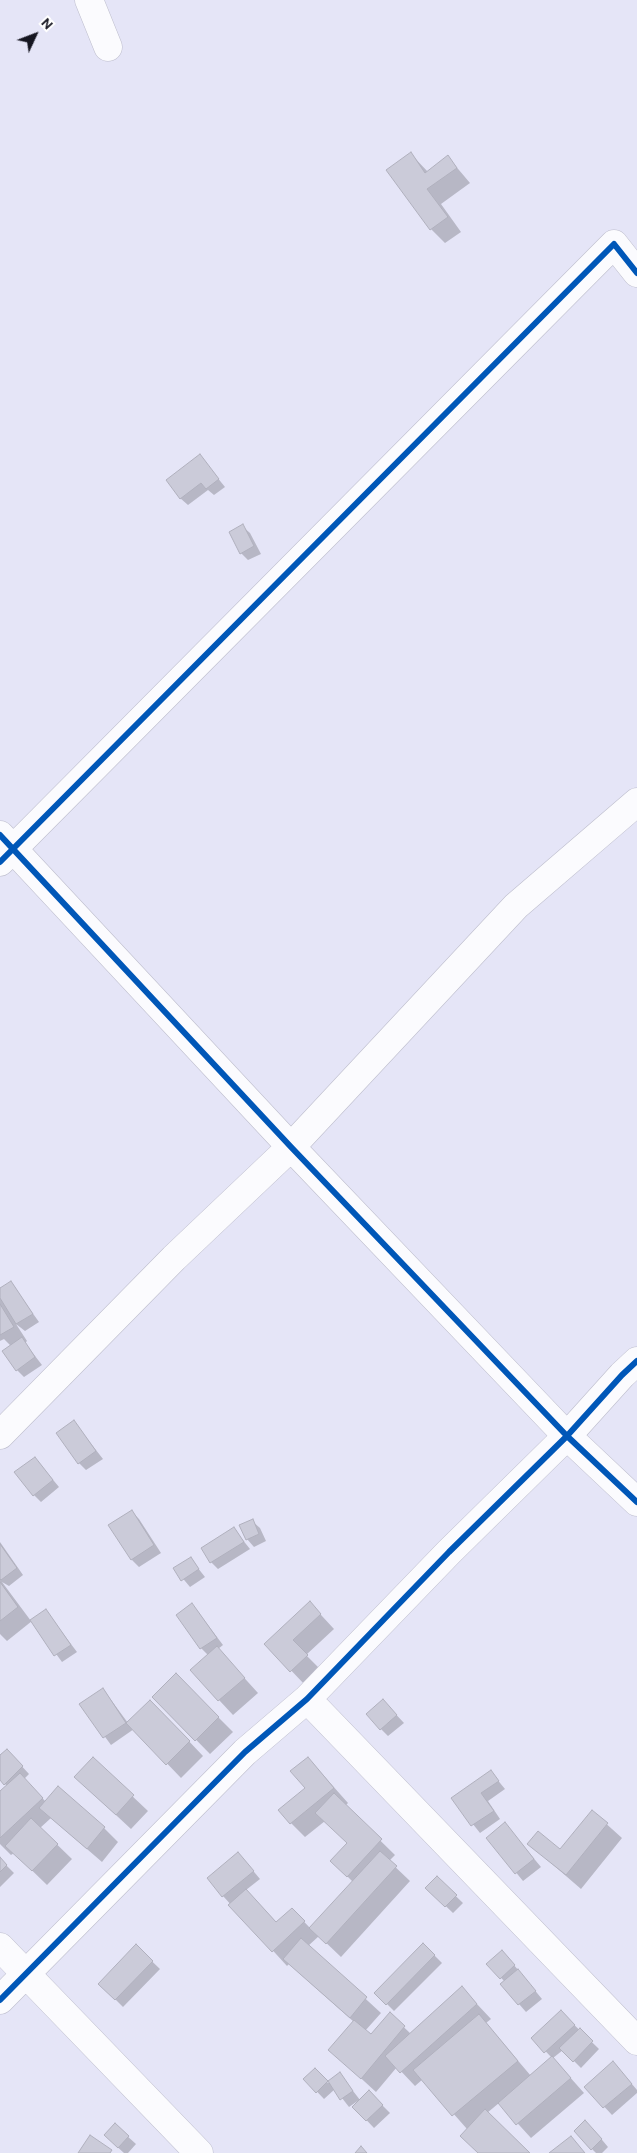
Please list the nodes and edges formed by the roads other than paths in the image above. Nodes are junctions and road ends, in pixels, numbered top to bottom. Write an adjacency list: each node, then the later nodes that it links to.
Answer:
1 (89, 0): 2 (street)
2 (108, 47)
3 (637, 273): 5 (street)
4 (637, 802): 6 (street)
5 (4, 849): 6 (street)
6 (291, 1147): 8 (street); 9 (street)
7 (637, 1361): 9 (street)
8 (0, 1435)
9 (567, 1436): 10 (street); 11 (street)
10 (637, 1502)
11 (307, 1699): 13 (street); 15 (street)
12 (0, 1947): 13 (street)
13 (26, 1973): 14 (street); 16 (street)
14 (0, 2000)
15 (637, 2041)
16 (199, 2153)

